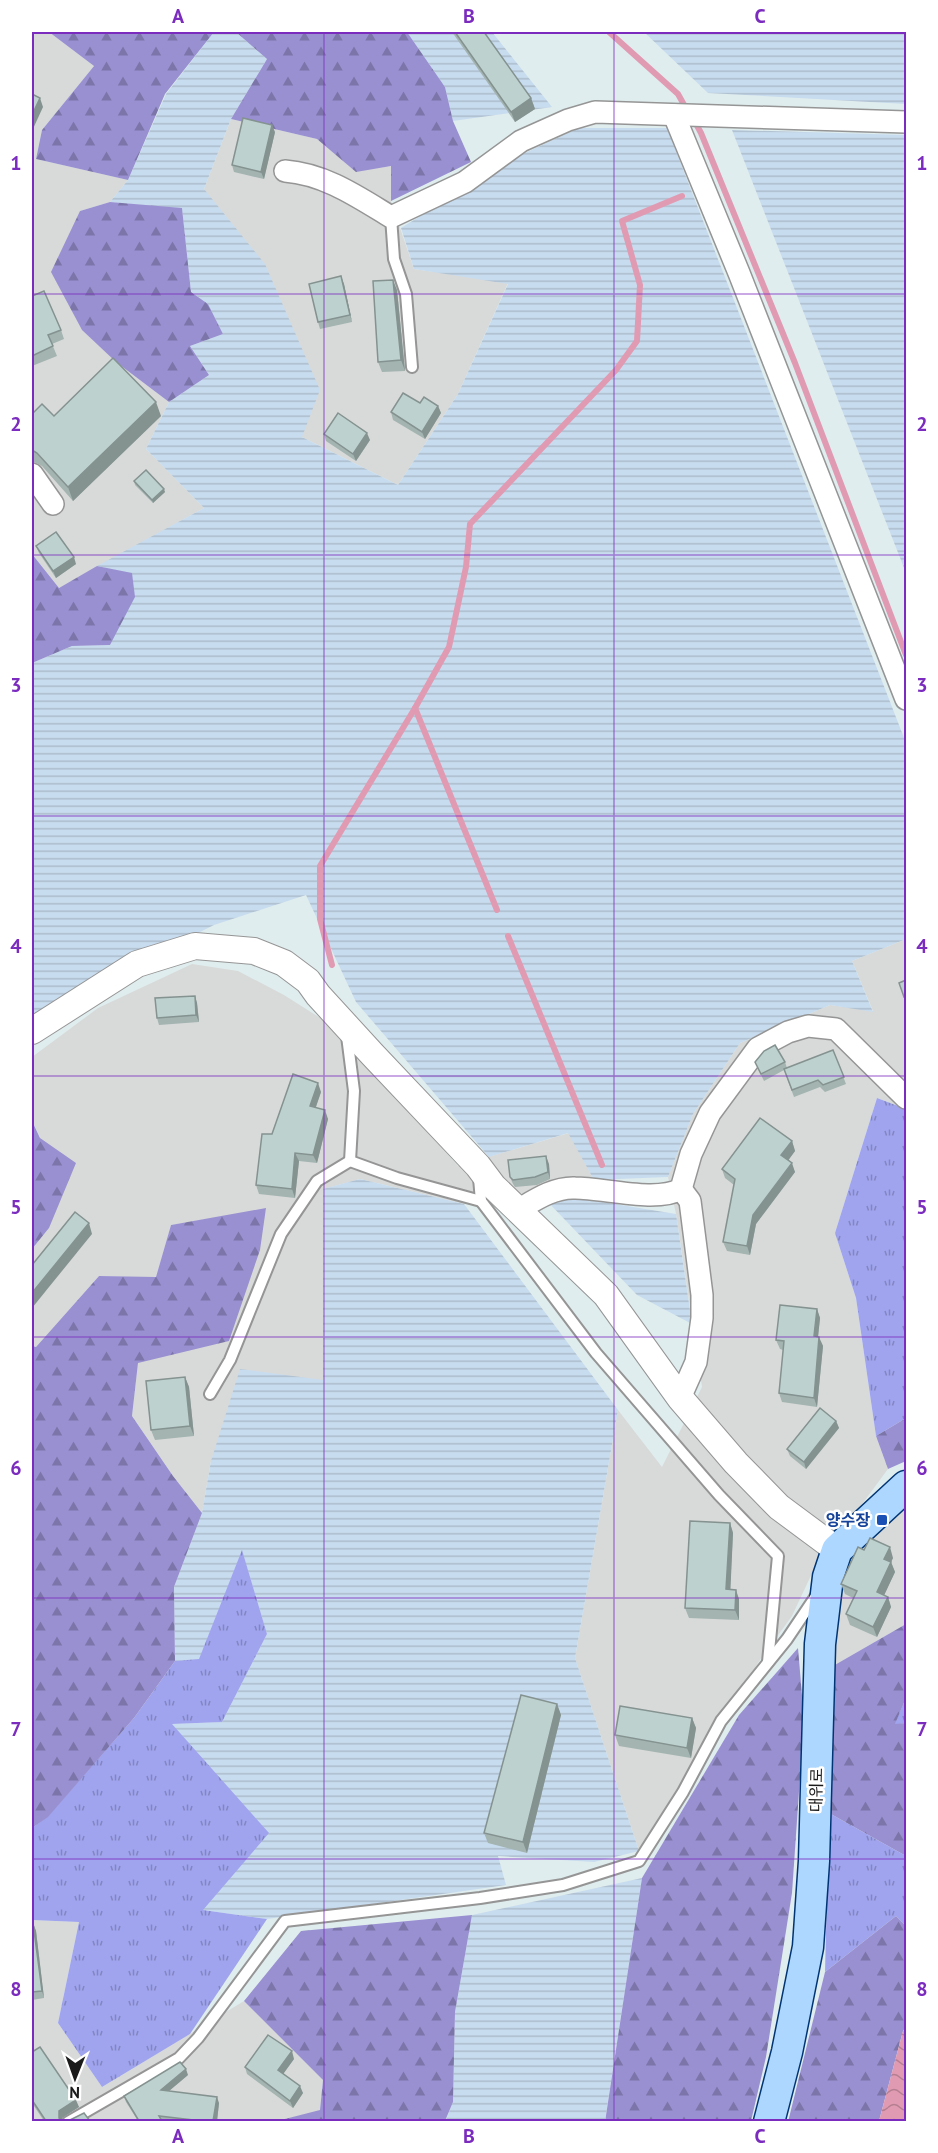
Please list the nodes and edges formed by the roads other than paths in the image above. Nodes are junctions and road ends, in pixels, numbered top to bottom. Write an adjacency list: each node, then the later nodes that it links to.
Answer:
1 (685, 115): 2 (street); 4 (street); 8 (street)
2 (906, 122)
3 (285, 171): 4 (street)
4 (391, 217): 5 (lane)
5 (412, 367)
6 (32, 474): 7 (street)
7 (53, 504)
8 (906, 699)
9 (346, 1026): 10 (street); 12 (lane); 13 (street)
10 (32, 1030)
11 (906, 1098): 14 (street)
12 (350, 1161): 15 (lane); 17 (lane)
13 (478, 1166): 15 (lane); 16 (street)
14 (681, 1189): 16 (street); 18 (street)
15 (481, 1201): 21 (lane)
16 (518, 1210): 18 (street)
17 (210, 1394)
18 (680, 1398): 20 (street)
19 (906, 1486): 20 (main road)
20 (833, 1563): 21 (lane); 23 (main road, 대위로)
21 (768, 1663): 22 (lane)
22 (68, 2121)
23 (769, 2121)

